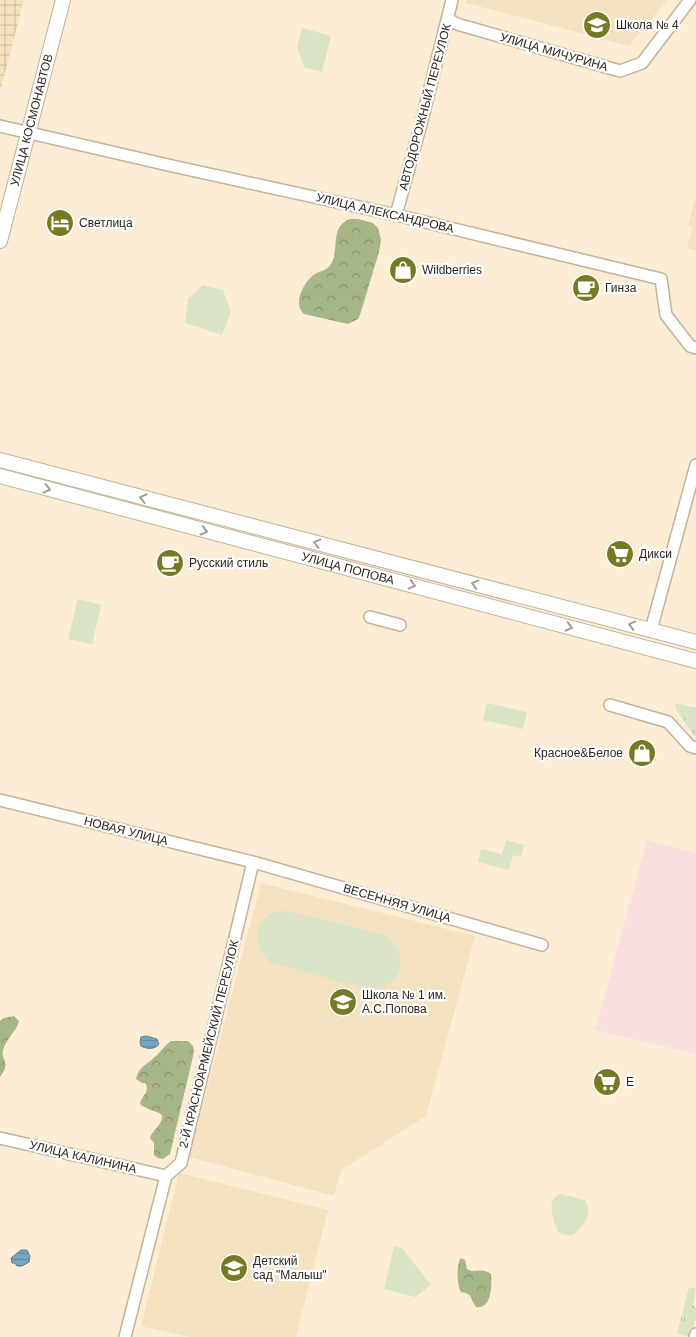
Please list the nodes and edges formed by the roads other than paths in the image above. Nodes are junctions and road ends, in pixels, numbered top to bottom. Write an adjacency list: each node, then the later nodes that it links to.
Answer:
1 (63, 0): 6 (main road, УЛИЦА КОСМОНАВТОВ)
2 (452, 0): 4 (street, АВТОДОРОЖНЫЙ ПЕРЕУЛОК)
3 (690, 0): 4 (street, УЛИЦА МИЧУРИНА)
4 (448, 19): 7 (street, АВТОДОРОЖНЫЙ ПЕРЕУЛОК)
5 (0, 126): 6 (street, УЛИЦА АЛЕКСАНДРОВА)
6 (28, 133): 7 (street, УЛИЦА АЛЕКСАНДРОВА); 8 (main road, УЛИЦА КОСМОНАВТОВ)
7 (396, 215): 9 (street, УЛИЦА АЛЕКСАНДРОВА)
8 (0, 241)
9 (696, 348)
10 (0, 460): 15 (main road, УЛИЦА ПОПОВА, one-way to 10)
11 (696, 465): 15 (street)
12 (0, 476): 17 (main road, УЛИЦА ПОПОВА, one-way to 17)
13 (370, 617): 14 (street)
14 (400, 625)
15 (651, 630): 16 (main road, УЛИЦА ПОПОВА)
16 (696, 642)
17 (696, 661)
18 (610, 705): 19 (street)
19 (696, 748)
20 (0, 800): 21 (street, НОВАЯ УЛИЦА)
21 (253, 862): 22 (street, ВЕСЕННЯЯ УЛИЦА); 24 (street, 2-Й КРАСНОАРМЕЙСКИЙ ПЕРЕУЛОК)
22 (542, 945)
23 (0, 1138): 24 (street, УЛИЦА КАЛИНИНА)
24 (166, 1176): 25 (street, 2-Й КРАСНОАРМЕЙСКИЙ ПЕРЕУЛОК)
25 (125, 1337)

